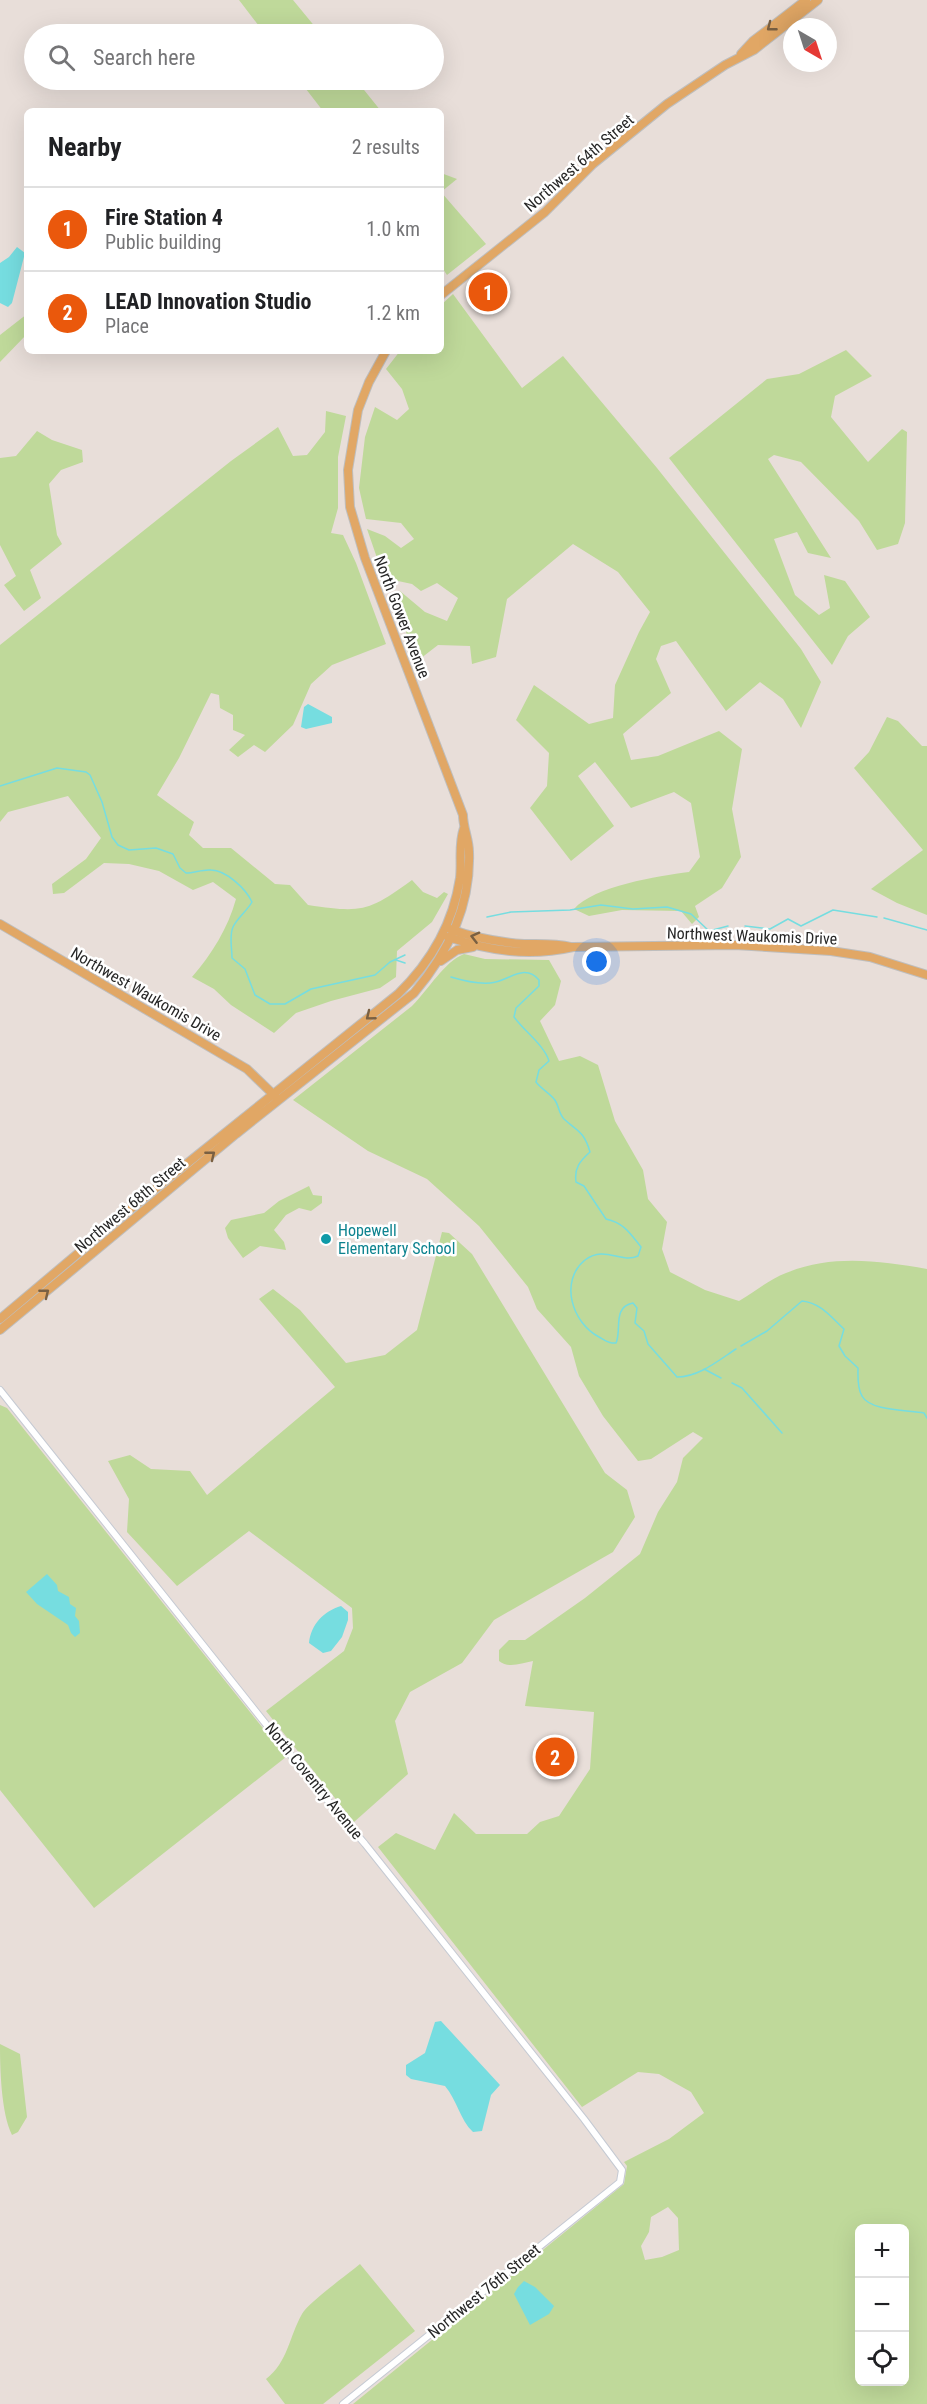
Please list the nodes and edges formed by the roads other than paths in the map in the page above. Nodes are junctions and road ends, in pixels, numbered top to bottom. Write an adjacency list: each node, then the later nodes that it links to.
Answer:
1 (806, 0): 3 (main road, Northwest 64th Street, one-way to 3)
2 (818, 0): 3 (main road, Northwest 64th Street)
3 (738, 57): 4 (main road, Northwest 64th Street)
4 (444, 293)
5 (384, 354): 7 (main road, North Gower Avenue)
6 (0, 924): 12 (main road, Northwest Waukomis Drive)
7 (449, 933): 8 (main road, Northwest Waukomis Drive); 9 (main road, Northwest Waukomis Drive, one-way to 7); 10 (main road, North Gower Avenue); 12 (main road, one-way to 12)
8 (477, 947): 9 (main road, Northwest Waukomis Drive); 10 (main road)
9 (573, 947): 11 (main road, Northwest Waukomis Drive)
10 (438, 964): 12 (main road, North Gower Avenue)
11 (927, 975)
12 (276, 1097): 13 (main road, Northwest 68th Street)
13 (233, 1131): 14 (main road, Northwest 68th Street); 15 (main road, Northwest 68th Street, one-way to 13)
14 (0, 1319)
15 (0, 1330)
16 (0, 1390): 17 (street, North Coventry Avenue)
17 (622, 2175): 18 (street, Northwest 76th Street)
18 (343, 2404)

